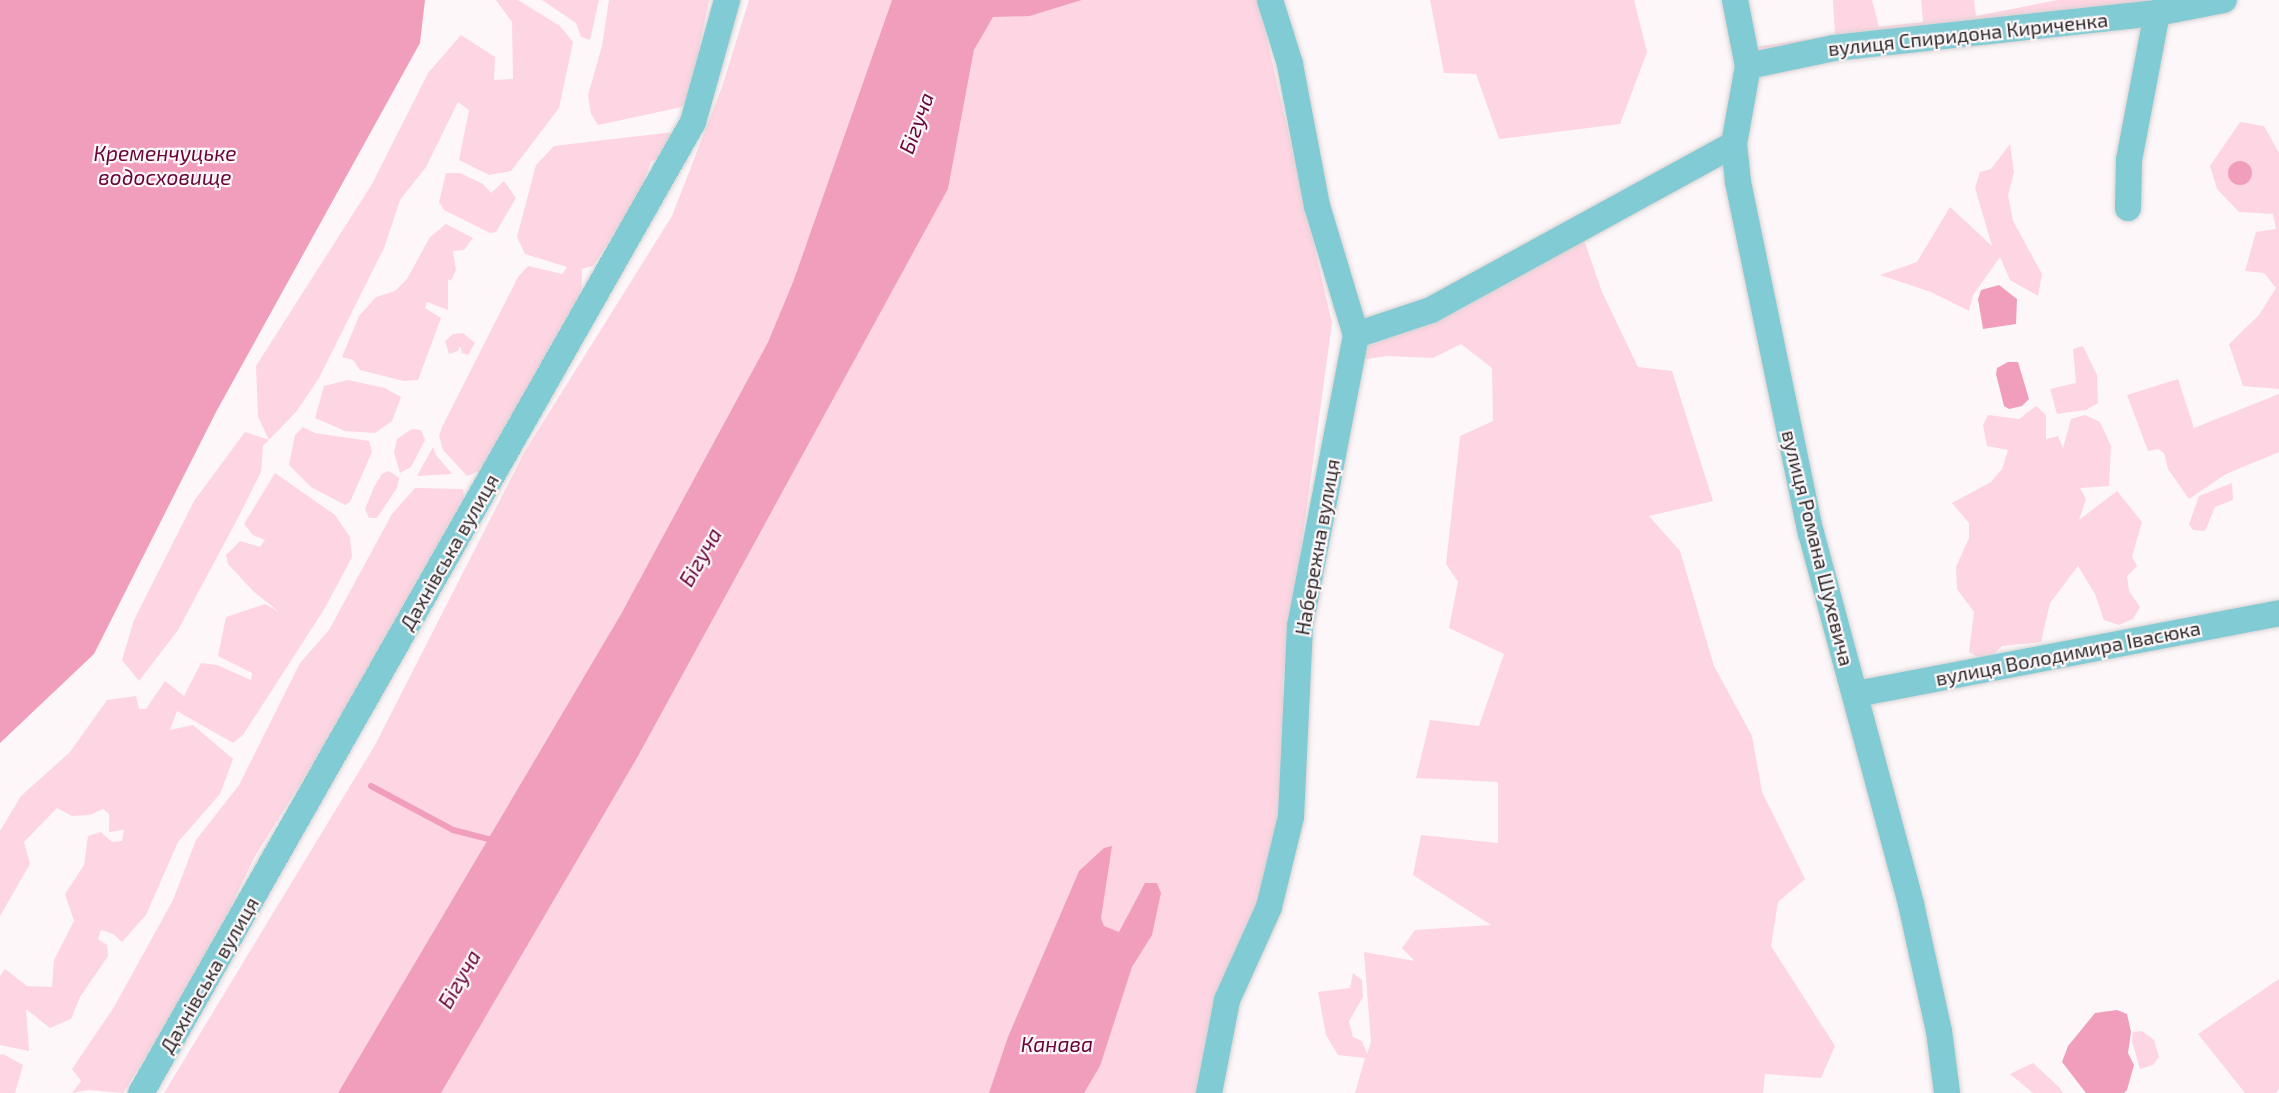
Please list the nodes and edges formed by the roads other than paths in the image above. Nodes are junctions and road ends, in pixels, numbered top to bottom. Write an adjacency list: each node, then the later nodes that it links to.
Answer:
1 (727, 0): 12 (street, Дахнівська вулиця)
2 (1270, 0): 9 (street, Набережна вулиця)
3 (1735, 0): 6 (street, вулиця Романа Шухевича)
4 (2224, 0): 5 (street, вулиця Спиридона Кириченка)
5 (2157, 13): 6 (street, вулиця Спиридона Кириченка); 8 (street)
6 (1748, 66): 7 (street, вулиця Романа Шухевича)
7 (1734, 144): 9 (street); 11 (street, вулиця Романа Шухевича)
8 (2128, 208)
9 (1356, 335): 13 (street, Набережна вулиця)
10 (2279, 613): 11 (street, вулиця Володимира Івасюка)
11 (1856, 694): 14 (street, вулиця Романа Шухевича)
12 (141, 1093)
13 (1209, 1093)
14 (1947, 1093)

